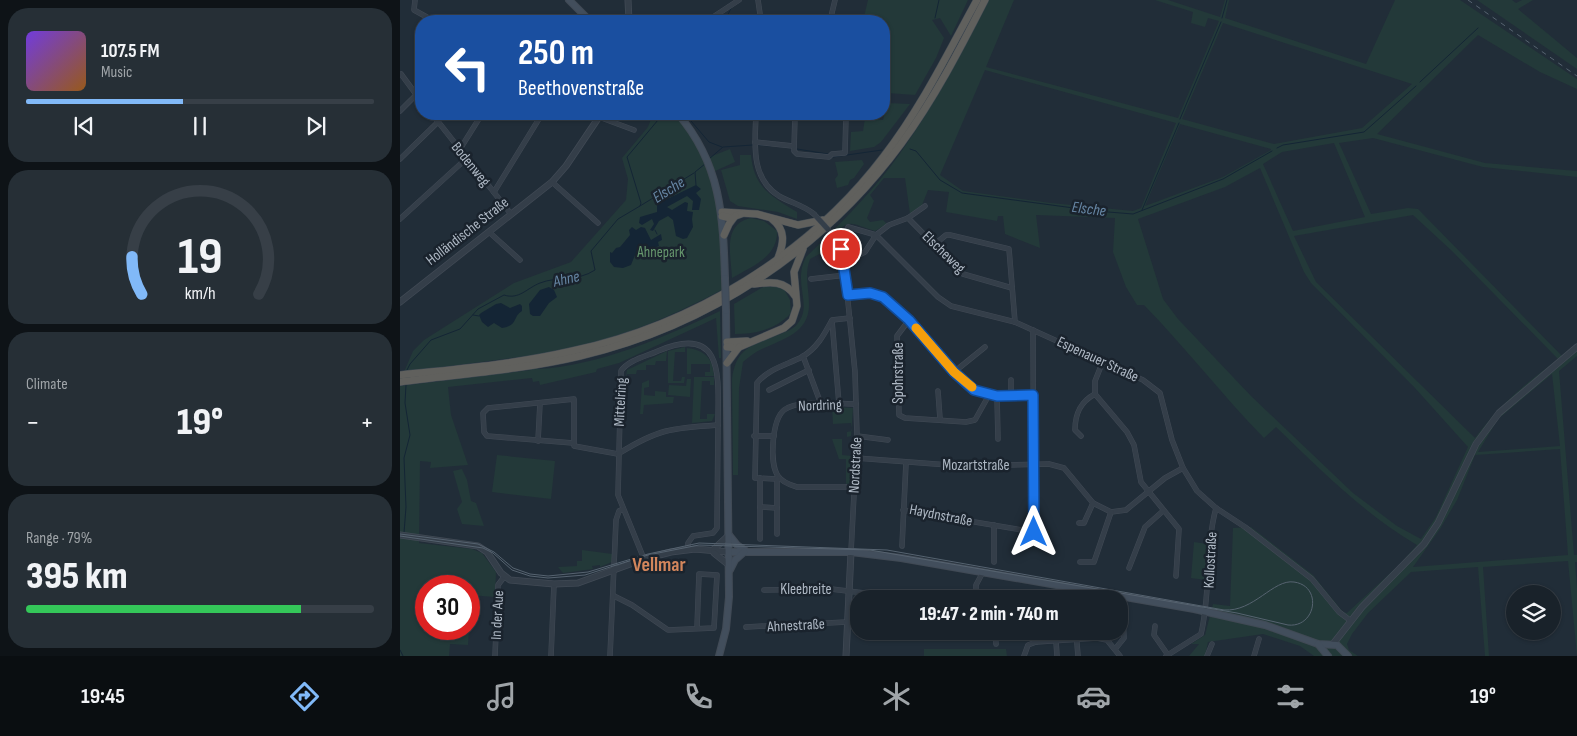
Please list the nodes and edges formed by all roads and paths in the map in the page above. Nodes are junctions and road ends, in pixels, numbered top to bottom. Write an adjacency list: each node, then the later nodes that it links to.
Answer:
1 (415, 0): 10 (street)
2 (569, 0): 11 (main road)
3 (628, 0): 12 (street)
4 (758, 0): 14 (street)
5 (840, 0): 8 (street)
6 (977, 0): 45 (highway)
7 (985, 0): 52 (highway)
8 (835, 2): 15 (street)
9 (735, 3): 13 (street)
10 (423, 15)
11 (584, 15)
12 (629, 15)
13 (716, 15)
14 (760, 15)
15 (831, 15)
16 (401, 74): 17 (street)
17 (415, 94)
18 (415, 96): 19 (street)
19 (400, 111)
20 (478, 120): 32 (street)
21 (538, 120): 36 (street)
22 (597, 120): 35 (street, Holländische Straße)
23 (611, 120): 29 (street)
24 (683, 120): 40 (main road)
25 (756, 120): 30 (street)
26 (795, 120): 31 (street)
27 (846, 120): 31 (street)
28 (438, 122): 32 (street, Bodenweg); 34 (street)
29 (634, 130)
30 (755, 145): 31 (street); 55 (street, Nordstraße, bridge)
31 (794, 148)
32 (460, 149): 33 (street, Bodenweg)
33 (467, 158): 36 (street, Bodenweg); 44 (street)
34 (400, 159)
35 (552, 182): 39 (street, Holländische Straße); 46 (street)
36 (494, 192): 39 (street, Bodenweg)
37 (925, 206): 43 (street, Elscheweg)
38 (744, 213): 40 (highway); 41 (highway); 42 (highway)
39 (511, 214): 48 (street, Holländische Straße)
40 (722, 214): 41 (highway); 49 (main road)
41 (736, 216): 49 (highway)
42 (770, 217): 45 (highway); 53 (highway)
43 (908, 218): 50 (street, Elscheweg); 51 (street, Elscheweg)
44 (400, 219)
45 (826, 219): 53 (highway)
46 (598, 223)
47 (848, 227): 50 (street, Espenauer Straße)
48 (489, 232): 54 (street); 62 (street, Holländische Straße)
49 (724, 235): 69 (main road, bridge)
50 (876, 236): 55 (street); 66 (street, Espenauer Straße)
51 (935, 244): 59 (street, Elscheweg); 59 (street)
52 (804, 247): 58 (highway); 61 (highway)
53 (777, 259): 77 (highway)
54 (520, 260)
55 (844, 262): 56 (street, Nordstraße)
56 (846, 275): 57 (street); 60 (street, Nordstraße)
57 (811, 279)
58 (751, 284): 61 (highway); 79 (highway)
59 (1012, 288): 66 (street)
60 (848, 295): 63 (street, Nordstraße); 65 (street)
61 (796, 299): 68 (highway)
62 (400, 302)
63 (850, 318): 64 (street); 90 (street, Nordstraße)
64 (832, 320): 72 (street); 89 (street)
65 (909, 320): 76 (street); 91 (street, Spohrstraße)
66 (1015, 322): 67 (street, Espenauer Straße)
67 (1033, 330): 73 (street, Espenauer Straße); 84 (street)
68 (747, 343): 69 (highway); 74 (highway)
69 (727, 344): 74 (main road)
70 (985, 347): 76 (street)
71 (1577, 347): 148 (street)
72 (803, 356): 75 (street); 93 (street)
73 (1103, 361): 82 (street); 105 (street, Espenauer Straße)
74 (727, 362): 122 (main road)
75 (809, 370): 80 (street); 88 (street)
76 (954, 372): 83 (street)
77 (400, 375)
78 (1011, 380): 86 (street)
79 (400, 382)
80 (769, 390)
81 (938, 391): 91 (street)
82 (1095, 394): 96 (street); 109 (street)
83 (989, 395): 85 (street); 91 (street, Spohrstraße)
84 (1033, 395): 86 (street); 104 (street)
85 (997, 396): 86 (street); 97 (street)
86 (1011, 396)
87 (540, 403): 99 (street); 99 (street); 100 (street)
88 (822, 404): 89 (street, Nordring); 94 (street, Nordring)
89 (839, 404): 90 (street, Nordring)
90 (856, 404): 95 (street, Nordstraße)
91 (940, 419)
92 (718, 425): 101 (street, Mittelring); 101 (street, Mittelring); 125 (street, Mittelring)
93 (754, 436): 94 (street); 106 (street)
94 (774, 436): 107 (street, Nordring)
95 (857, 436): 98 (street); 102 (street, Nordstraße)
96 (1082, 436)
97 (998, 439)
98 (888, 440)
99 (538, 441): 100 (street)
100 (573, 443): 101 (street)
101 (618, 454): 114 (street, Mittelring)
102 (856, 458): 103 (street, Mozartstraße); 108 (street, Nordstraße)
103 (906, 463): 104 (street, Mozartstraße); 115 (street, Haydnstraße)
104 (1034, 464): 110 (street, Mozartstraße); 119 (street, Haydnstraße)
105 (1183, 468): 109 (street); 113 (street, Espenauer Straße)
106 (760, 478): 107 (street); 111 (street)
107 (778, 478): 108 (street); 112 (street, Nordring)
108 (854, 487): 130 (street, Nordstraße)
109 (1148, 491): 116 (street); 117 (street)
110 (1094, 503): 117 (street, Mozartstraße); 118 (street)
111 (760, 508): 112 (street); 123 (street)
112 (777, 508): 120 (street, Nordring)
113 (1216, 508): 146 (street, Kollostraße); 148 (street, Espenauer Straße)
114 (623, 509): 131 (street, Mittelring); 135 (street)
115 (903, 510): 119 (street, Haydnstraße); 124 (street)
116 (1163, 511): 137 (street); 139 (street)
117 (1111, 512): 133 (street)
118 (1079, 523)
119 (994, 525): 132 (street, Haydnstraße)
120 (777, 534)
121 (400, 535): 140 (street)
122 (729, 535): 126 (street); 127 (main road); 128 (main road)
123 (760, 539)
124 (902, 546)
125 (688, 550): 126 (street); 131 (street)
126 (714, 551): 127 (street); 136 (street)
127 (729, 552): 128 (main road); 136 (main road)
128 (746, 552): 129 (main road); 136 (main road)
129 (840, 552): 130 (main road); 134 (street)
130 (851, 552): 134 (street, Nordstraße); 138 (main road)
131 (644, 559): 135 (street)
132 (994, 562)
133 (1080, 562)
134 (850, 566): 143 (street, Nordstraße)
135 (615, 567): 141 (street); 145 (street)
136 (729, 568): 171 (main road)
137 (1129, 568)
138 (983, 572): 144 (street); 146 (main road)
139 (1176, 576)
140 (504, 577): 141 (street); 168 (street, In der Aue)
141 (554, 584): 169 (street)
142 (764, 590): 143 (street, Kleebreite)
143 (848, 590): 147 (street, Nordstraße)
144 (976, 590)
145 (614, 596): 151 (street); 170 (street)
146 (1206, 611): 162 (main road); 166 (street, Kollostraße)
147 (847, 622): 150 (street, Ahnestraße); 172 (street, Nordstraße)
148 (1351, 622): 152 (street)
149 (1155, 626): 166 (street)
150 (746, 627)
151 (696, 628): 151 (street)
152 (1345, 629): 163 (street); 165 (street)
153 (1258, 639): 178 (street)
154 (996, 640): 160 (street)
155 (1077, 640): 158 (street); 175 (street)
156 (1108, 640): 164 (street)
157 (1122, 640): 164 (street)
158 (1056, 641): 159 (street); 174 (street)
159 (1036, 642): 173 (street)
160 (996, 644)
161 (1212, 644): 177 (street)
162 (1318, 644): 163 (main road); 167 (main road)
163 (1332, 645): 165 (main road); 167 (main road)
164 (1116, 648): 176 (street)
165 (1341, 651): 179 (main road)
166 (1167, 655)
167 (1327, 655)
168 (495, 656)
169 (551, 656)
170 (610, 656)
171 (719, 656)
172 (846, 656)
173 (1024, 656)
174 (1057, 656)
175 (1078, 656)
176 (1120, 656)
177 (1207, 656)
178 (1254, 656)
179 (1348, 656)

